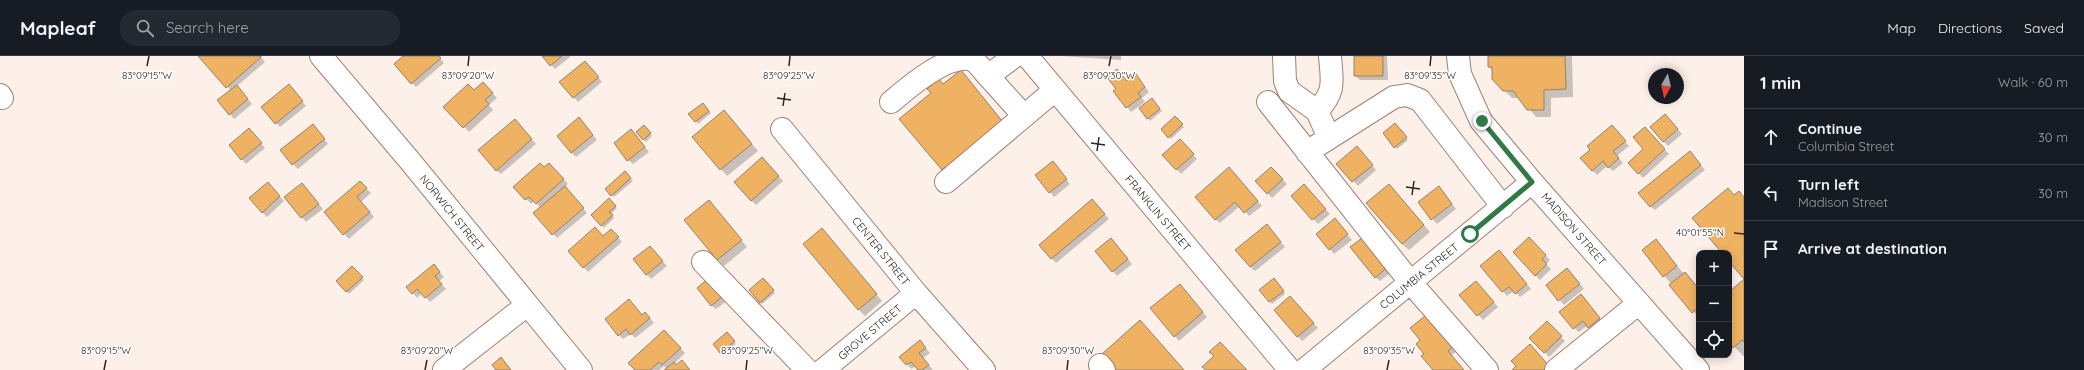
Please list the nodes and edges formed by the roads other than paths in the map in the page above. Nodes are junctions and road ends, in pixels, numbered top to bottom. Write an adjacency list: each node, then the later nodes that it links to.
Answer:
1 (321, 56): 23 (street, NORWICH STREET)
2 (1015, 56): 7 (street)
3 (1027, 56): 8 (street, FRANKLIN STREET)
4 (1284, 56): 11 (street)
5 (1330, 56): 11 (street)
6 (1458, 56): 17 (street, MADISON STREET)
7 (988, 76): 9 (street); 12 (street)
8 (1055, 90): 12 (street); 29 (street, FRANKLIN STREET)
9 (891, 102)
10 (1268, 102): 15 (street)
11 (1317, 111): 14 (street)
12 (1024, 116): 16 (street)
13 (782, 129): 21 (street, CENTER STREET)
14 (1328, 138): 15 (street); 18 (street)
15 (1308, 152): 20 (street)
16 (946, 182)
17 (1532, 182): 18 (street, COLUMBIA STREET); 22 (street, MADISON STREET)
18 (1503, 207): 20 (street, COLUMBIA STREET)
19 (703, 262): 26 (street)
20 (1411, 283): 30 (street, COLUMBIA STREET); 31 (street)
21 (916, 293): 27 (street, GROVE STREET); 28 (street, CENTER STREET)
22 (1639, 303): 32 (street); 33 (street, MADISON STREET)
23 (526, 305): 24 (street); 25 (street, NORWICH STREET)
24 (444, 370)
25 (581, 370)
26 (807, 370)
27 (824, 370)
28 (984, 370)
29 (1290, 370)
30 (1304, 370)
31 (1487, 370)
32 (1556, 370)
33 (1698, 370)

